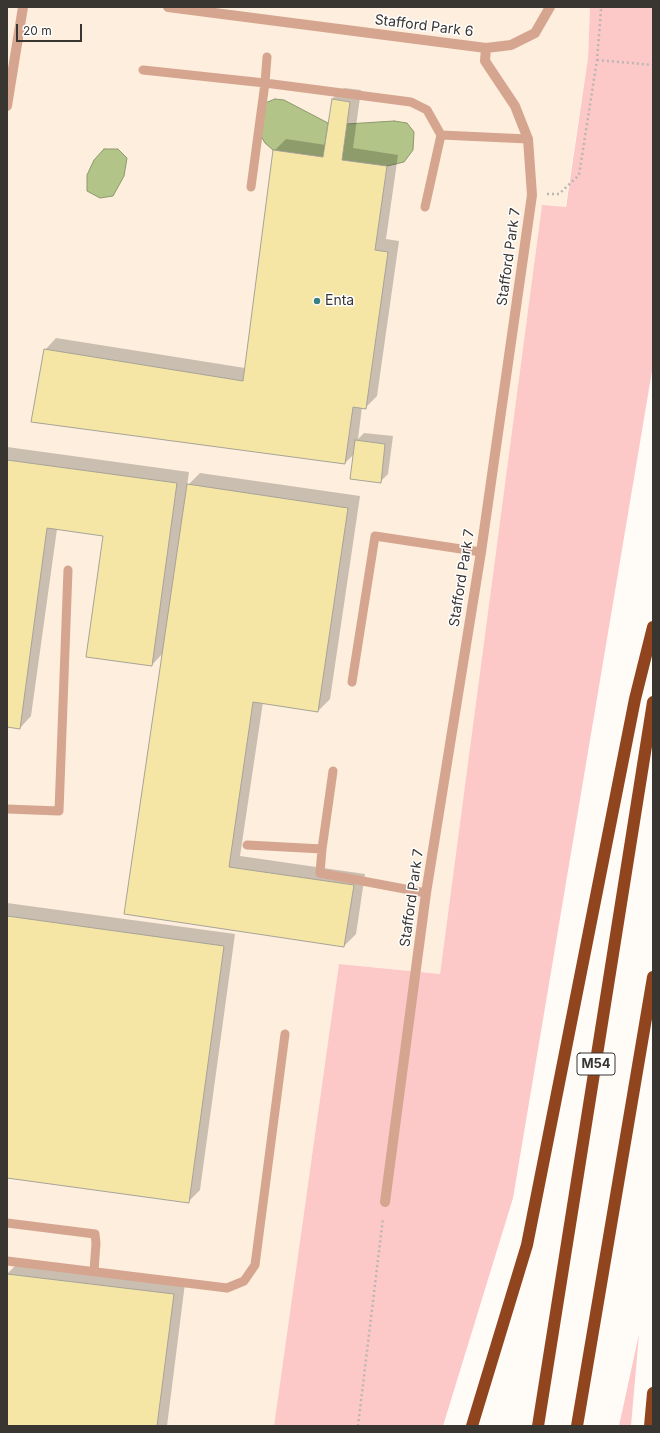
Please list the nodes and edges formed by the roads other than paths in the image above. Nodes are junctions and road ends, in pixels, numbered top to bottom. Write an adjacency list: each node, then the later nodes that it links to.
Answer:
1 (23, 7): 8 (street)
2 (168, 7): 4 (street, Stafford Park 6)
3 (550, 7): 4 (street)
4 (486, 48): 10 (street, Stafford Park 7)
5 (267, 57): 7 (lane)
6 (143, 70): 7 (lane)
7 (265, 82): 9 (lane); 11 (lane)
8 (7, 106)
9 (441, 135): 10 (lane); 12 (lane)
10 (528, 139): 13 (street, Stafford Park 7)
11 (251, 187)
12 (425, 207)
13 (481, 552): 16 (lane); 22 (street, Stafford Park 7)
14 (68, 570): 19 (lane)
15 (653, 627): 30 (highway)
16 (352, 682)
17 (653, 702): 31 (highway, M54)
18 (334, 771): 21 (lane)
19 (7, 809)
20 (247, 845): 21 (lane)
21 (322, 849): 22 (lane)
22 (426, 893): 25 (street, Stafford Park 7)
23 (653, 977): 32 (highway)
24 (285, 1034): 28 (lane)
25 (385, 1202)
26 (7, 1223): 28 (lane)
27 (7, 1261): 28 (lane)
28 (94, 1271)
29 (653, 1393): 33 (highway)
30 (472, 1426)
31 (538, 1426)
32 (577, 1426)
33 (650, 1426)

